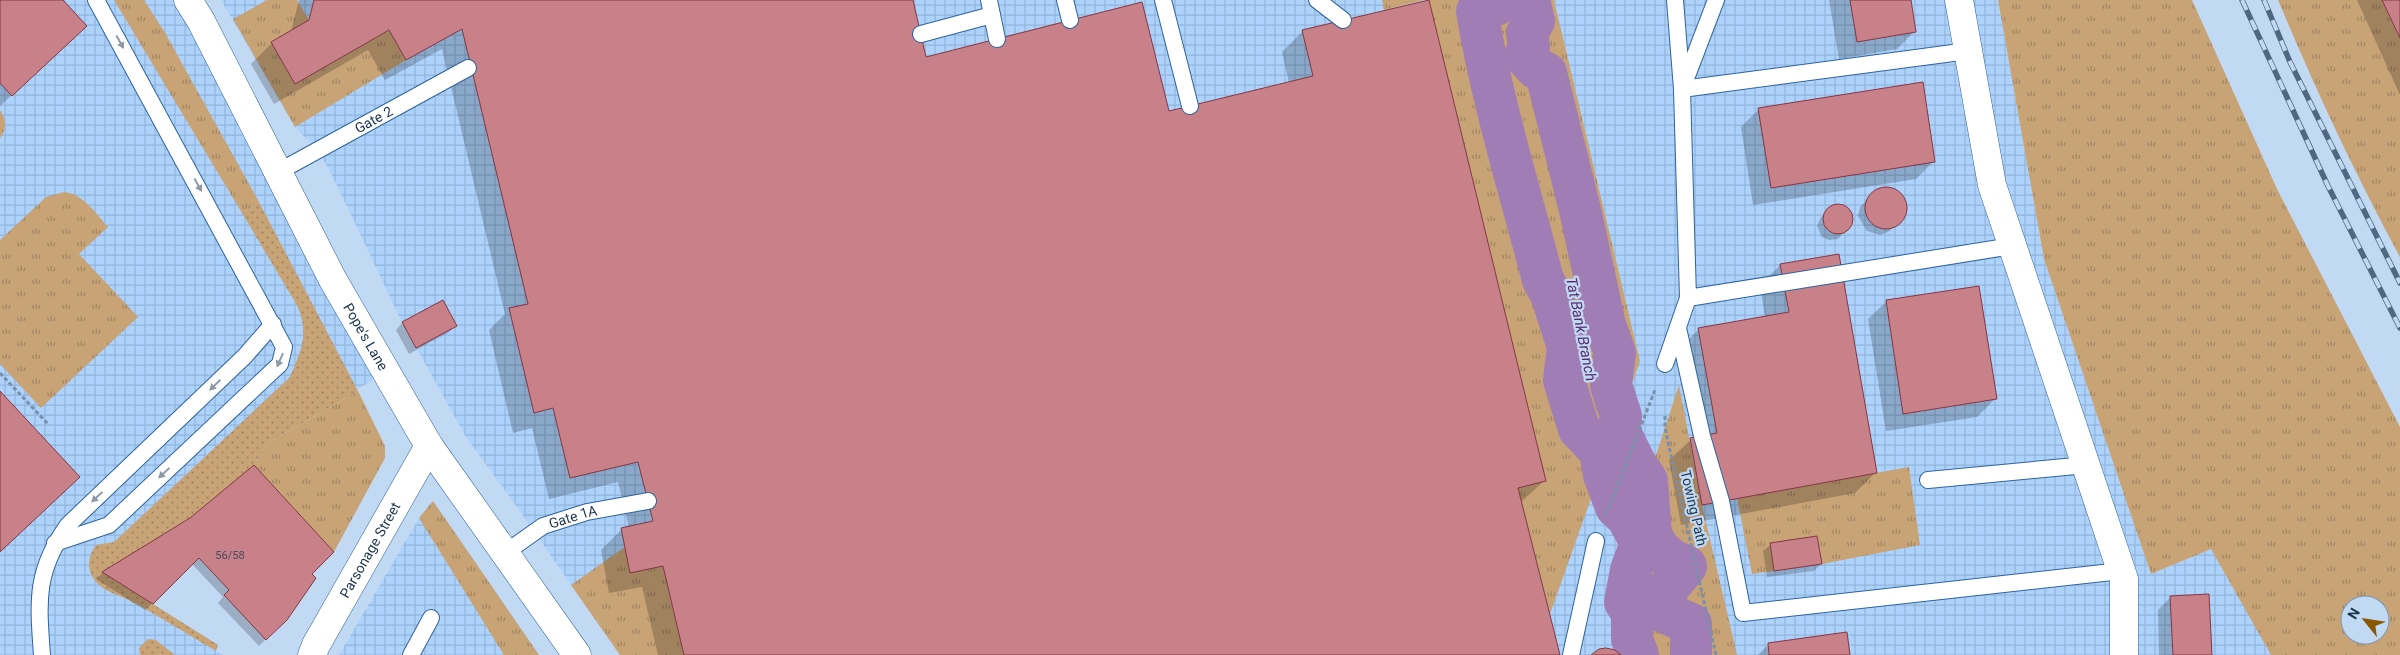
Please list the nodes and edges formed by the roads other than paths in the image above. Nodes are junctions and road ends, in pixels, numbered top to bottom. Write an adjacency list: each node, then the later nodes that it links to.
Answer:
1 (96, 0): 21 (lane, one-way to 21)
2 (188, 0): 18 (street, Pope's Lane)
3 (1065, 0): 10 (lane)
4 (1163, 0): 17 (lane)
5 (1317, 0): 11 (lane)
6 (1676, 0): 16 (lane)
7 (1716, 0): 16 (lane)
8 (1960, 0): 14 (street)
9 (990, 8): 12 (lane); 13 (lane)
10 (1070, 20)
11 (1343, 20)
12 (921, 34)
13 (997, 39)
14 (1968, 51): 16 (lane); 19 (street)
15 (468, 68): 18 (lane, Gate 2)
16 (1682, 89): 20 (lane)
17 (1190, 106)
18 (278, 172): 24 (street, Pope's Lane)
19 (2012, 246): 20 (lane); 25 (street)
20 (1688, 298): 22 (lane)
21 (273, 324): 29 (lane, one-way to 29); 29 (lane, one-way to 29)
22 (1678, 328): 23 (lane); 31 (lane)
23 (1665, 364)
24 (429, 446): 30 (street, Pope's Lane); 34 (street, Parsonage Street)
25 (2086, 465): 26 (lane); 31 (street)
26 (1928, 480)
27 (648, 501): 30 (lane, Gate 1A)
28 (1596, 541): 37 (lane)
29 (55, 543): 33 (lane)
30 (505, 553): 36 (street, Pope's Lane)
31 (2121, 571): 38 (street)
32 (431, 618): 35 (lane)
33 (42, 655)
34 (312, 655)
35 (411, 655)
36 (577, 655)
37 (1571, 655)
38 (2124, 655)

